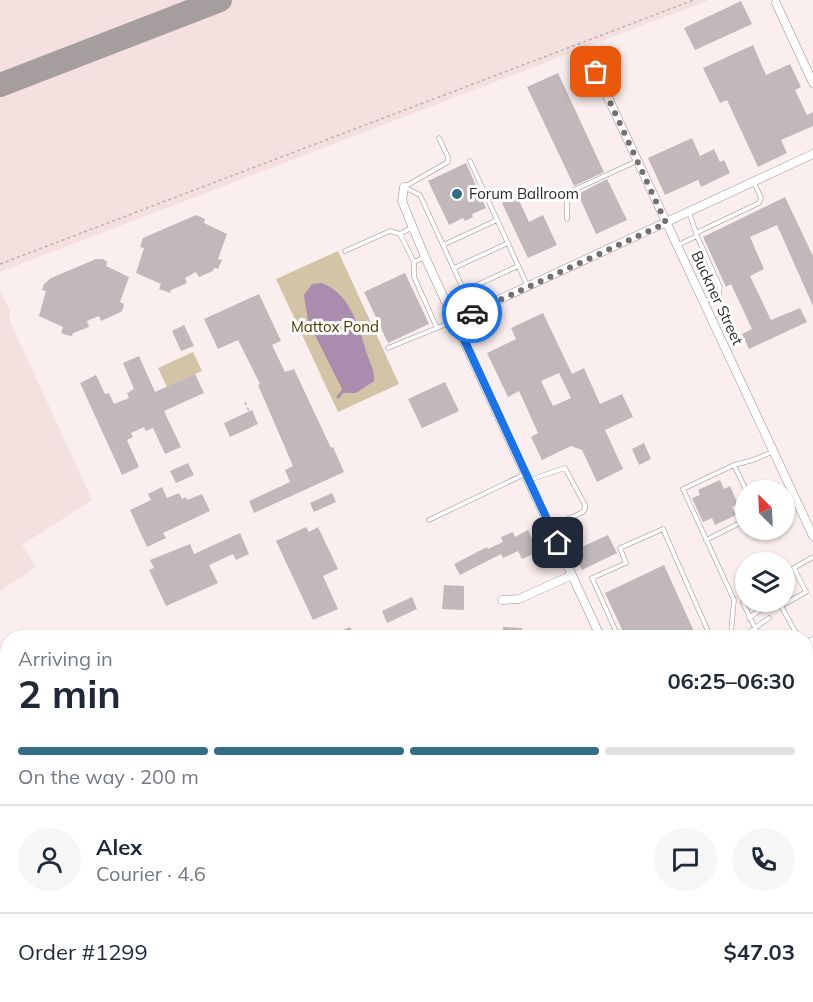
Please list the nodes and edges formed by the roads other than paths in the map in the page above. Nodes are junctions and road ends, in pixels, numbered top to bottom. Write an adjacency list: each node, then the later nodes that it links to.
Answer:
1 (776, 3): 3 (street)
2 (596, 72): 6 (street, Buckner Street)
3 (813, 83)
4 (439, 138): 9 (lane)
5 (813, 154): 8 (street)
6 (637, 160): 11 (lane); 13 (street, Buckner Street)
7 (470, 161): 12 (lane)
8 (754, 182): 10 (street); 16 (lane)
9 (404, 187): 14 (street); 18 (lane)
10 (689, 212): 13 (street); 16 (lane)
11 (567, 219)
12 (497, 220): 17 (lane); 18 (lane)
13 (666, 223): 19 (street, Buckner Street); 25 (street)
14 (413, 227): 15 (lane); 21 (street)
15 (400, 234): 20 (lane); 22 (lane)
16 (696, 235): 19 (lane); 26 (lane)
17 (508, 243): 23 (lane); 24 (lane)
18 (443, 245): 24 (lane)
19 (677, 246): 26 (street, Buckner Street)
20 (345, 251)
21 (425, 256): 22 (lane); 27 (street)
22 (414, 262): 28 (lane)
23 (518, 266): 24 (lane); 25 (lane)
24 (454, 268)
25 (528, 287): 27 (street)
26 (704, 303): 30 (street, Buckner Street)
27 (455, 320): 28 (lane); 32 (street)
28 (436, 328): 29 (lane)
29 (388, 348)
30 (773, 452): 31 (lane); 34 (street, Buckner Street)
31 (734, 465): 33 (lane); 40 (lane)
32 (527, 477): 36 (lane); 38 (street); 38 (lane)
33 (741, 480)
34 (787, 480)
35 (795, 497): 39 (street, Buckner Street)
36 (429, 520)
37 (735, 526): 40 (lane)
38 (550, 527): 44 (street)
39 (813, 536)
40 (706, 540): 56 (lane)
41 (813, 557): 42 (lane)
42 (795, 567)
43 (795, 570): 45 (lane)
44 (572, 575): 46 (street); 53 (street)
45 (795, 598)
46 (502, 600)
47 (747, 612): 50 (lane)
48 (757, 612): 50 (lane)
49 (784, 612): 57 (lane)
50 (749, 618): 52 (lane)
51 (769, 618): 52 (lane)
52 (754, 629)
53 (598, 630)
54 (615, 630): 55 (lane)
55 (707, 630)
56 (731, 630)
57 (794, 630)

